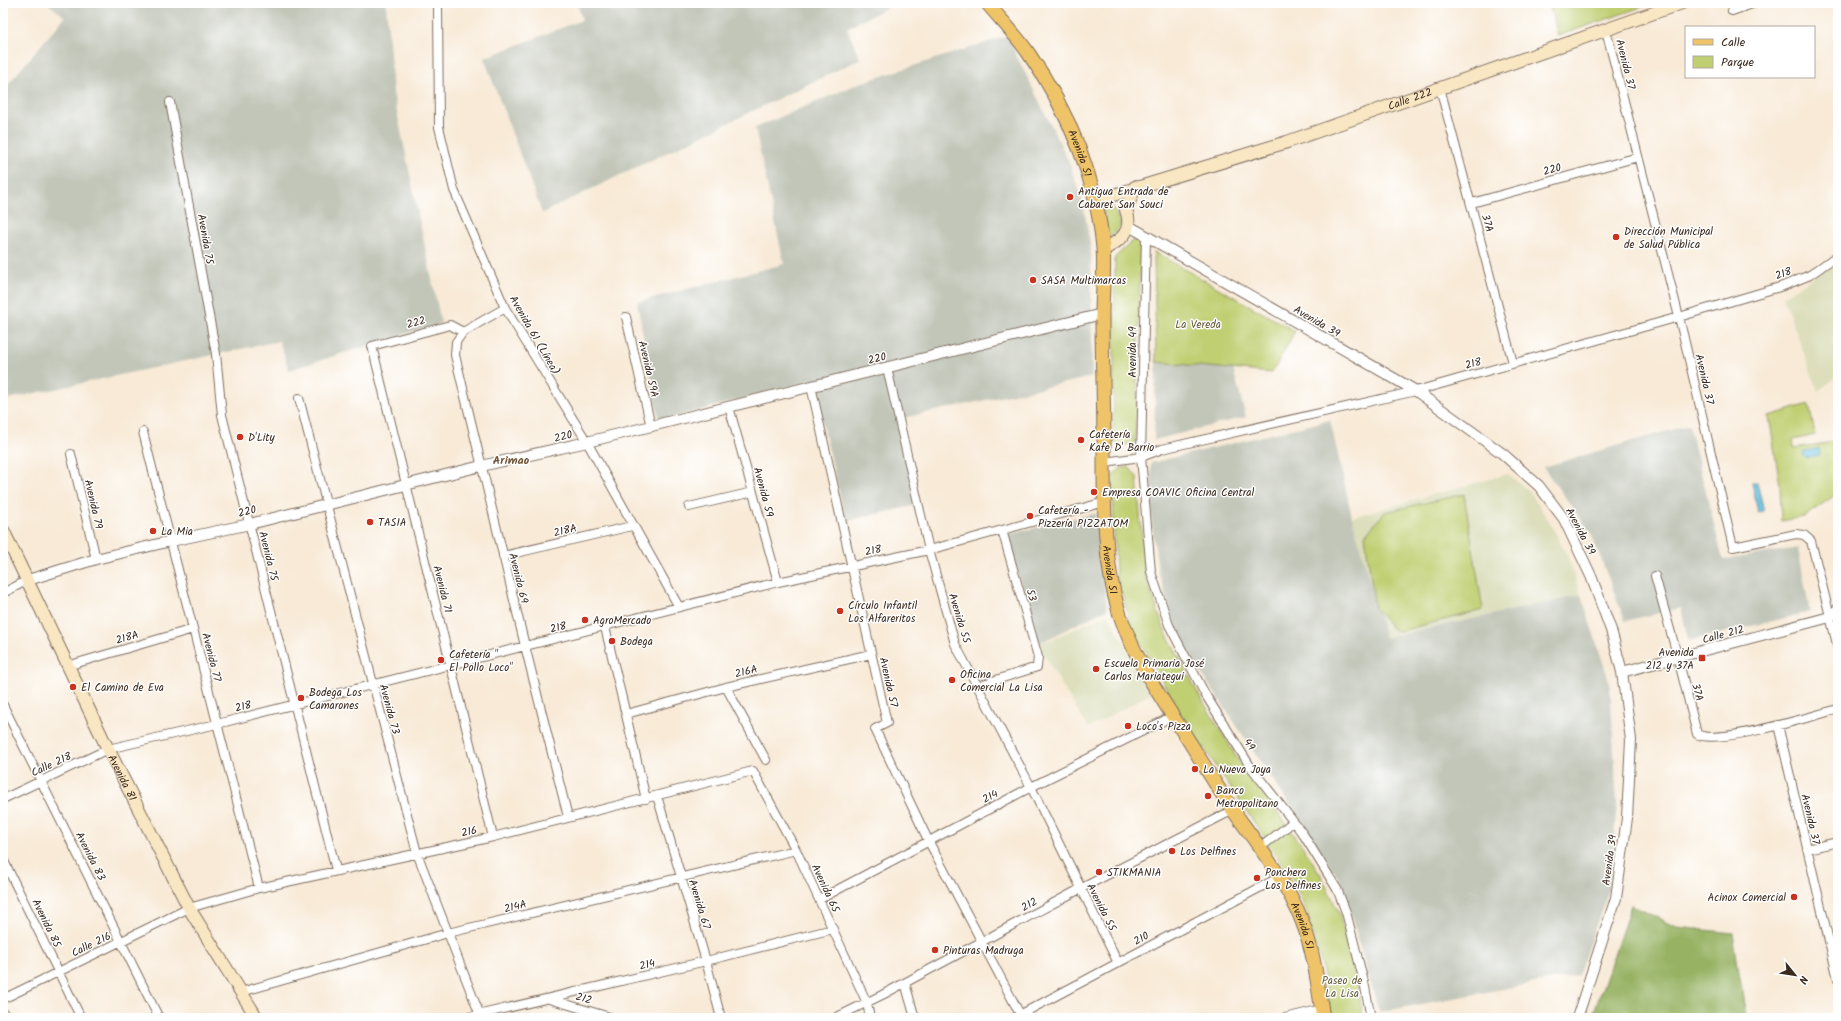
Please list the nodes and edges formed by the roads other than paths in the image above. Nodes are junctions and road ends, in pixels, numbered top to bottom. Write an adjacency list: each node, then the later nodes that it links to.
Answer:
1 (438, 3): 19 (street, Avenida 61 (Línea))
2 (987, 3): 12 (main road, Avenida 51)
3 (1682, 3): 6 (main road, Calle 222)
4 (1755, 3): 5 (street)
5 (1732, 11)
6 (1606, 30): 7 (main road, Calle 222); 9 (street, Avenida 37)
7 (1440, 88): 10 (main road, Calle 222); 13 (street, 37A)
8 (170, 102): 44 (street, Avenida 75)
9 (1638, 157): 13 (street, 220); 22 (street, Avenida 37)
10 (1135, 187): 11 (main road, Calle 222); 14 (main road)
11 (1108, 196): 12 (main road, Calle 222); 14 (main road)
12 (1094, 200): 17 (main road, Avenida 51)
13 (1472, 203): 25 (street, 37A)
14 (1126, 210): 15 (main road)
15 (1129, 226): 16 (street, Avenida 39); 17 (main road)
16 (1146, 236): 28 (street, Avenida 39); 35 (street, Avenida 49)
17 (1103, 250): 20 (main road, Avenida 51)
18 (1838, 255): 22 (street, 218)
19 (504, 308): 23 (street); 33 (street, Avenida 61 (Línea))
20 (1102, 314): 26 (street, 220); 36 (main road, Avenida 51)
21 (626, 317): 31 (street, Avenida 59A)
22 (1679, 317): 25 (street, 218); 59 (street, Avenida 37)
23 (463, 332): 24 (street, 222); 37 (street, Avenida 69)
24 (372, 346): 39 (street, Avenida 71)
25 (1513, 363): 28 (street, 218)
26 (887, 368): 27 (street, 220); 49 (street, Avenida 55)
27 (811, 386): 30 (street, 220); 52 (street, Avenida 57)
28 (1416, 391): 35 (street, 218); 68 (street, Avenida 39)
29 (299, 398): 42 (street, Avenida 73)
30 (729, 407): 31 (street, 220); 40 (street, Avenida 59)
31 (651, 427): 33 (street, 220)
32 (143, 432): 48 (street, Avenida 77)
33 (587, 442): 37 (street, 220); 45 (street, Avenida 61 (Línea))
34 (71, 454): 51 (street, Avenida 79)
35 (1141, 456): 36 (street, 218); 38 (street, Avenida 49)
36 (1104, 462): 41 (main road, Avenida 51)
37 (481, 466): 39 (street, 220); 50 (street, Avenida 69)
38 (1142, 470): 89 (street, 49)
39 (407, 485): 42 (street, 220); 66 (street, Avenida 71)
40 (752, 492): 43 (street); 55 (street, Avenida 59)
41 (1105, 502): 47 (street, 218); 76 (main road, Avenida 51)
42 (326, 504): 44 (street, 220); 69 (street, Avenida 73)
43 (689, 507)
44 (250, 524): 48 (street, 220); 72 (street, Avenida 75)
45 (632, 526): 50 (street, 218A); 57 (street, Avenida 61 (Línea))
46 (3, 530): 54 (main road, Avenida 81)
47 (1002, 530): 49 (street, 218); 70 (street, 53)
48 (171, 541): 51 (street, 220); 61 (street, Avenida 77)
49 (929, 550): 52 (street, 218); 70 (street, Avenida 55)
50 (503, 556): 62 (street, Avenida 69)
51 (96, 559): 54 (street, 220)
52 (851, 566): 55 (street, 218); 64 (street, Avenida 57)
53 (1655, 576): 65 (street, 37A)
54 (28, 580): 56 (street); 67 (main road, Avenida 81)
55 (778, 582): 57 (street, 218)
56 (3, 592)
57 (679, 607): 60 (street, 218)
58 (1838, 609): 59 (street, Calle 212)
59 (1834, 619): 63 (street, Avenida 37); 65 (street, Calle 212)
60 (605, 627): 62 (street, 218); 75 (street)
61 (193, 629): 67 (street, 218A); 77 (street, Avenida 77)
62 (525, 646): 66 (street, 218); 88 (street, Avenida 69)
63 (1838, 648)
64 (871, 654): 71 (street, 216A); 91 (street, Avenida 57)
65 (1678, 658): 68 (street, Calle 212); 78 (street, 37A)
66 (451, 665): 69 (street, 218); 90 (street, Avenida 71)
67 (67, 666): 79 (main road, Avenida 81)
68 (1622, 672): 135 (street, Avenida 39)
69 (373, 685): 72 (street, 218); 96 (street, Avenida 73)
70 (977, 686): 83 (street, Avenida 55)
71 (726, 687): 75 (street, 216A); 80 (street)
72 (294, 704): 77 (street, 218); 98 (street, Avenida 75)
73 (3, 705): 82 (street, Avenida 83)
74 (1838, 709): 78 (street)
75 (626, 714): 86 (street)
76 (1173, 716): 83 (street, 214); 87 (main road, Avenida 51)
77 (217, 724): 79 (street, 218); 101 (street, Avenida 77)
78 (1778, 725): 94 (street, Avenida 37)
79 (108, 749): 82 (street, Calle 218); 104 (main road, Avenida 81)
80 (766, 760)
81 (753, 771): 84 (street, 216); 95 (street, Avenida 65)
82 (41, 780): 85 (street, Calle 218); 107 (street, Avenida 83)
83 (1031, 787): 91 (street, 214); 102 (street, Avenida 55)
84 (657, 796): 86 (street, 216); 100 (street, Avenida 67)
85 (3, 799)
86 (646, 799): 88 (street, 216)
87 (1233, 810): 93 (main road, Avenida 51); 102 (street, 212)
88 (568, 817): 90 (street, 216)
89 (1293, 822): 93 (street); 134 (street, 49)
90 (493, 837): 96 (street, 216)
91 (929, 842): 103 (street, 214); 108 (street, Avenida 57)
92 (1838, 842): 94 (street)
93 (1261, 847): 99 (main road, Avenida 51)
94 (1807, 849): 110 (street, Avenida 37)
95 (796, 850): 100 (street, 214A); 103 (street, Avenida 65)
96 (417, 853): 98 (street, 216); 106 (street, Avenida 73)
97 (3, 859): 112 (street, Avenida 85)
98 (336, 870): 101 (street, 216)
99 (1278, 878): 111 (street, 210); 120 (main road, Avenida 51)
100 (681, 879): 106 (street, 214A); 109 (street, Avenida 67)
101 (259, 888): 104 (street, 216)
102 (1080, 889): 108 (street, 212); 111 (street, Avenida 55)
103 (820, 899): 105 (street, Avenida 65)
104 (189, 908): 107 (street, Calle 216); 115 (main road, Avenida 81)
105 (833, 929): 109 (street, 214); 118 (street, Avenida 65)
106 (448, 933): 115 (street, 214A); 121 (street, Avenida 73)
107 (122, 941): 112 (street, Calle 216); 125 (street, Avenida 83)
108 (982, 942): 114 (street, 212); 122 (street, Avenida 57)
109 (706, 961): 117 (street, 214); 129 (street, Avenida 67)
110 (1836, 962): 113 (street, Avenida 37)
111 (1118, 963): 122 (street, 210)
112 (59, 972): 116 (street, Calle 216); 124 (street, Avenida 85)
113 (1838, 979)
114 (905, 983): 118 (street, 212); 132 (street)
115 (241, 992): 126 (main road, Avenida 81)
116 (3, 999)
117 (548, 999): 121 (street, 214); 128 (street, 212)
118 (867, 1003): 130 (street, 212); 131 (street, Avenida 65)
119 (3, 1012): 123 (street)
120 (1322, 1013): 133 (street)
121 (480, 1016): 127 (street, 214)
122 (1019, 1017)
123 (6, 1018)
124 (81, 1018)
125 (159, 1018)
126 (258, 1018)
127 (465, 1018)
128 (613, 1018)
129 (720, 1018)
130 (836, 1018)
131 (870, 1018)
132 (915, 1018)
133 (1285, 1018)
134 (1371, 1018)
135 (1577, 1018)

